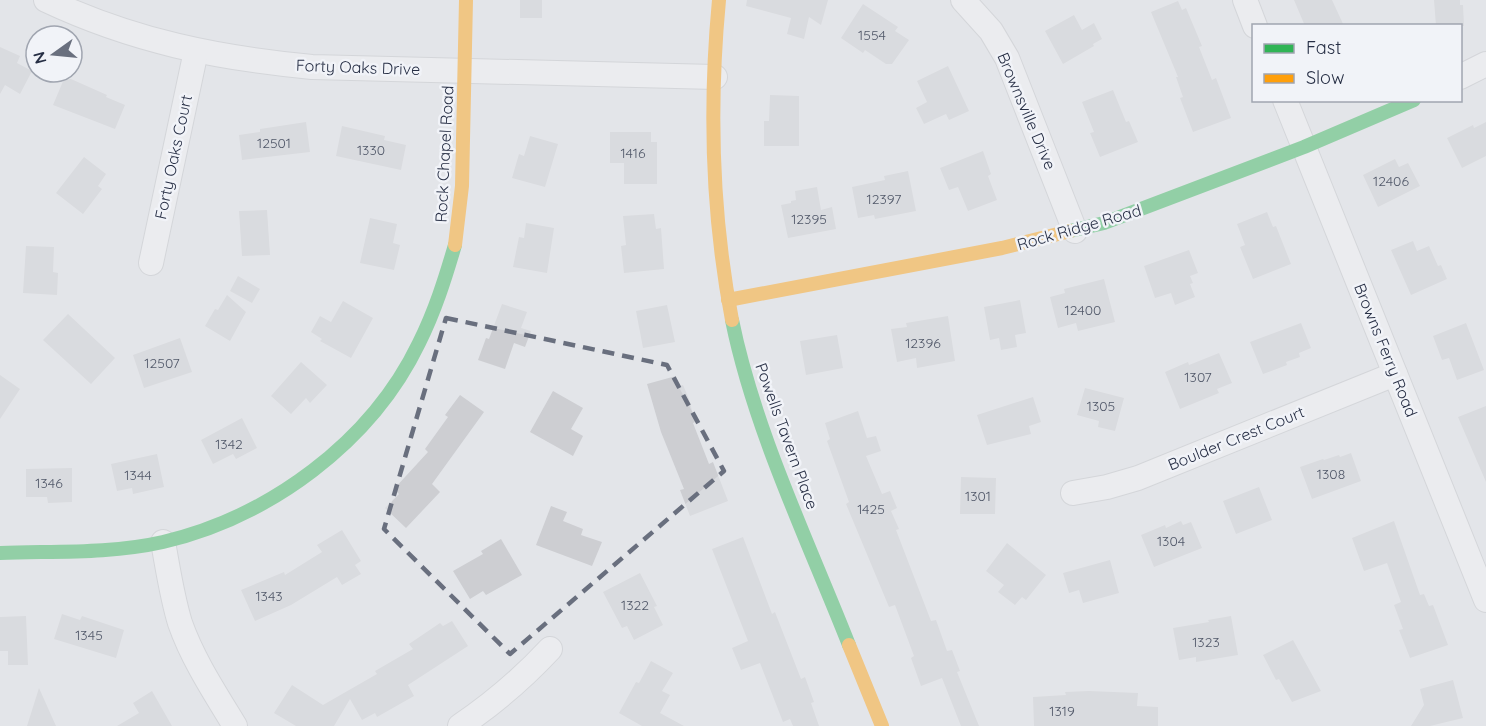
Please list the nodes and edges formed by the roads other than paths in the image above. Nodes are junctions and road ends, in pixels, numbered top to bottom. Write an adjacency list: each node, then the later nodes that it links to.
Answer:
1 (46, 0): 7 (street, Forty Oaks Drive)
2 (466, 0): 9 (street, Rock Chapel Road)
3 (719, 0): 11 (street, Powells Tavern Place)
4 (963, 0): 15 (street, Brownsville Drive)
5 (1245, 0): 6 (street)
6 (1254, 24)
7 (196, 51): 9 (street, Forty Oaks Drive); 16 (street, Forty Oaks Court)
8 (1486, 64): 10 (street)
9 (464, 71): 11 (street, Forty Oaks Drive); 20 (street, Rock Chapel Road)
10 (1462, 76)
11 (715, 77): 17 (street, Powells Tavern Place)
12 (1286, 102): 14 (street, Browns Ferry Road)
13 (1409, 102): 14 (street, Rock Ridge Road)
14 (1304, 147): 15 (street, Rock Ridge Road); 18 (street, Browns Ferry Road)
15 (1075, 231): 17 (street, Rock Ridge Road)
16 (151, 263)
17 (728, 300): 26 (street, Powells Tavern Place)
18 (1395, 374): 19 (street, Boulder Crest Court); 22 (street, Browns Ferry Road)
19 (1073, 493)
20 (163, 542): 21 (street, Rock Chapel Road); 24 (street)
21 (0, 553)
22 (1486, 600)
23 (550, 649): 25 (street)
24 (235, 726)
25 (460, 726)
26 (882, 726)

